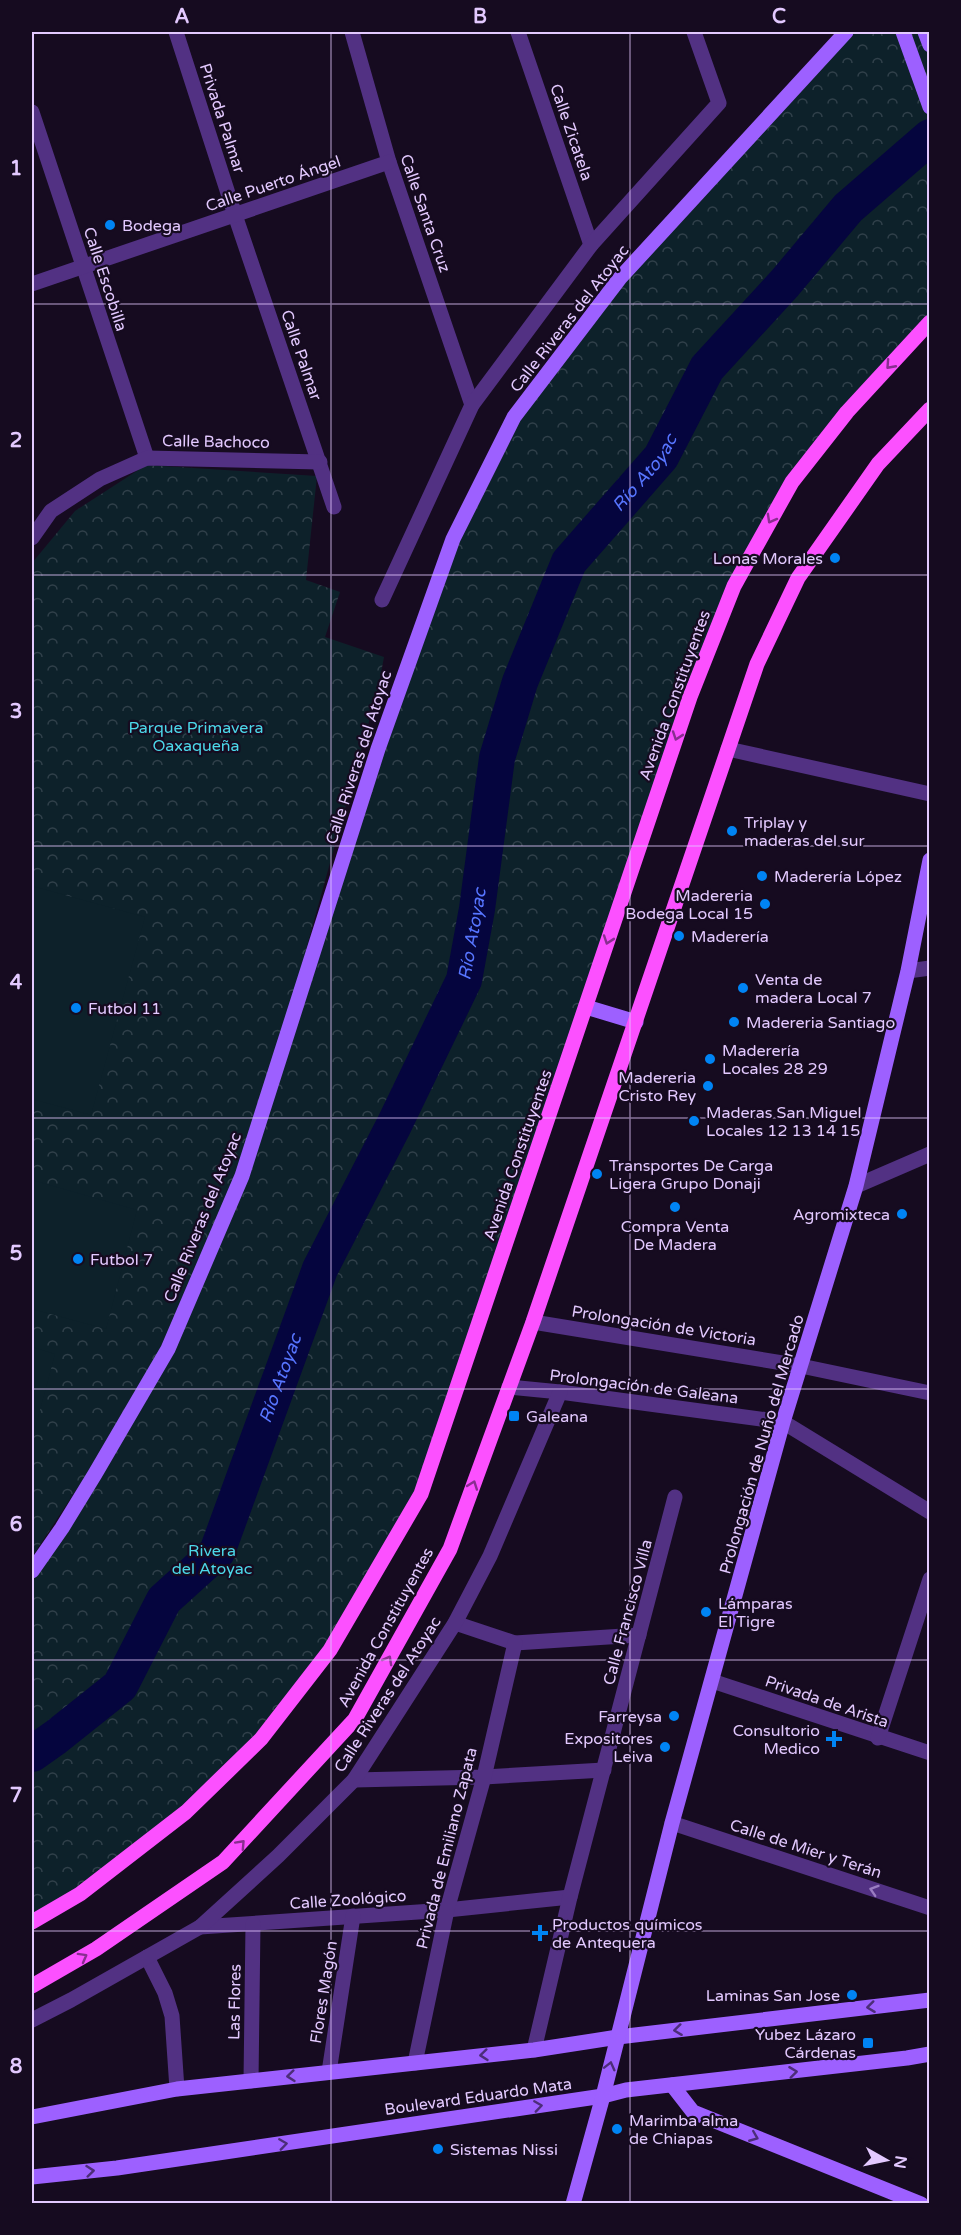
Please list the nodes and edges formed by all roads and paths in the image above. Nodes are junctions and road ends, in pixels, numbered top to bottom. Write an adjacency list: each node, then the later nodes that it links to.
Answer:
1 (176, 32): 12 (street, Privada Palmar)
2 (352, 32): 11 (street, Calle Santa Cruz)
3 (518, 32): 13 (street, Calle Zicatela)
4 (694, 32): 13 (street)
5 (846, 32): 41 (street, Calle Riveras del Atoyac)
6 (903, 32): 9 (street)
7 (925, 32): 8 (street)
8 (930, 45)
9 (930, 107)
10 (32, 112): 14 (street, Calle Escobilla)
11 (389, 162): 12 (street, Calle Puerto Ángel); 17 (street, Calle Santa Cruz)
12 (235, 215): 14 (street, Calle Puerto Ángel); 20 (street, Calle Palmar)
13 (591, 245): 17 (street)
14 (82, 265): 15 (street, Calle Puerto Ángel); 19 (street, Calle Escobilla)
15 (32, 284)
16 (930, 322): 29 (main road, Avenida Constituyentes, one-way to 29)
17 (472, 405): 23 (street)
18 (930, 409): 24 (main road, Avenida Constituyentes)
19 (147, 458): 20 (street, Calle Bachoco); 22 (street, Calle Bachoco)
20 (320, 462): 21 (street, Calle Palmar)
21 (334, 507)
22 (32, 538)
23 (382, 600)
24 (728, 749): 25 (street); 30 (main road, Avenida Constituyentes)
25 (930, 794)
26 (930, 860): 28 (street, Prolongación de Nuño del Mercado)
27 (930, 968): 28 (street)
28 (908, 971): 32 (street, Prolongación de Nuño del Mercado)
29 (586, 1007): 30 (street); 57 (main road, Avenida Constituyentes)
30 (636, 1022): 33 (main road, Avenida Constituyentes)
31 (930, 1154): 32 (street)
32 (856, 1186): 34 (street, Prolongación de Nuño del Mercado)
33 (533, 1322): 34 (street, Prolongación de Victoria); 35 (main road, Avenida Constituyentes)
34 (801, 1366): 37 (street, Prolongación de Victoria); 38 (street, Prolongación de Nuño del Mercado)
35 (509, 1387): 36 (street, Prolongación de Galeana); 61 (main road, Avenida Constituyentes, one-way to 35)
36 (560, 1392): 38 (street, Prolongación de Galeana); 43 (street, Calle Riveras del Atoyac)
37 (930, 1393)
38 (783, 1422): 40 (street, Prolongación de Galeana); 46 (street, Prolongación de Nuño del Mercado)
39 (675, 1497): 44 (street, Calle Francisco Villa)
40 (930, 1512)
41 (32, 1572)
42 (930, 1579): 47 (street)
43 (455, 1623): 45 (street); 51 (street, Calle Riveras del Atoyac)
44 (639, 1635): 45 (street); 49 (street, Calle Francisco Villa)
45 (515, 1643): 50 (street, Privada de Emiliano Zapata)
46 (712, 1681): 47 (street, Privada de Arista); 52 (street, Prolongación de Nuño del Mercado)
47 (878, 1738): 48 (street, Privada de Arista)
48 (930, 1753)
49 (604, 1770): 50 (street); 53 (street, Calle Francisco Villa)
50 (484, 1777): 51 (street); 55 (street, Privada de Emiliano Zapata)
51 (354, 1780): 59 (street, Calle Riveras del Atoyac)
52 (672, 1823): 54 (street, Calle de Mier y Terán, one-way to 52); 64 (street, Prolongación de Nuño del Mercado)
53 (570, 1897): 55 (street, Calle Zoológico); 65 (street, Calle Francisco Villa)
54 (930, 1908)
55 (447, 1910): 56 (street, Calle Zoológico); 67 (street, Privada de Emiliano Zapata)
56 (353, 1916): 58 (street, Calle Zoológico); 68 (street, Flores Magón)
57 (32, 1922)
58 (253, 1924): 59 (street, Calle Zoológico); 69 (street, Las Flores)
59 (200, 1927): 60 (street, Calle Riveras del Atoyac)
60 (147, 1958): 63 (street, Calle Riveras del Atoyac); 71 (street)
61 (32, 1986)
62 (930, 2000): 64 (street, one-way to 64)
63 (32, 2020)
64 (618, 2037): 65 (street); 72 (street, Prolongación de Nuño del Mercado, one-way to 64)
65 (534, 2050): 67 (street, one-way to 67)
66 (930, 2054): 70 (street, Boulevard Eduardo Mata, one-way to 66)
67 (415, 2063): 68 (street)
68 (329, 2072): 69 (street, one-way to 69)
69 (251, 2081): 71 (street)
70 (672, 2085): 72 (street, Boulevard Eduardo Mata); 75 (street, one-way to 75)
71 (177, 2089): 73 (street)
72 (603, 2096): 74 (street, Boulevard Eduardo Mata, one-way to 72); 76 (street, Prolongación de Nuño del Mercado)
73 (32, 2117)
74 (32, 2177)
75 (904, 2201): 77 (street)
76 (573, 2204)
77 (921, 2204)

